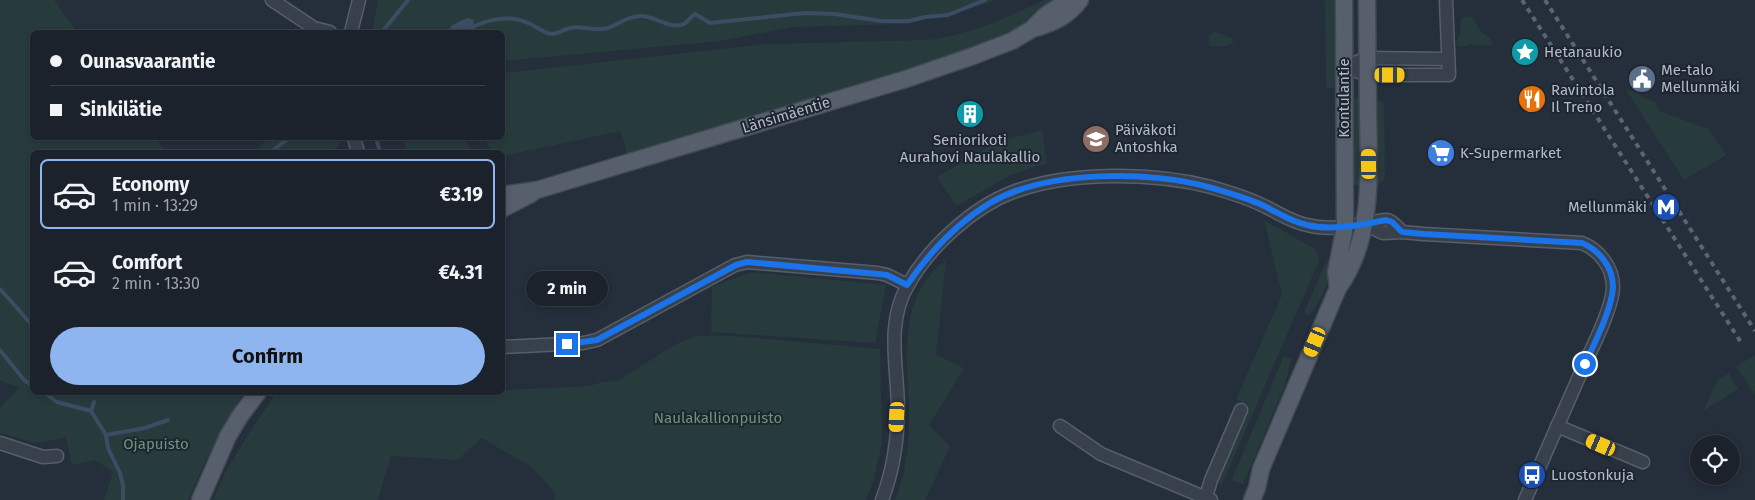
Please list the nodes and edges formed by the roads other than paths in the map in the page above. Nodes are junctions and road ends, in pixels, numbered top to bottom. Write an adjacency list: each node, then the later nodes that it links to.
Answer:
1 (272, 0): 9 (street)
2 (359, 0): 10 (street)
3 (1069, 0): 8 (main road, Länsimäentie)
4 (1080, 0): 8 (main road, Länsimäentie)
5 (1344, 0): 12 (main road, Kontulantie)
6 (1367, 0): 13 (main road, Kontulantie)
7 (1446, 0): 11 (street)
8 (1032, 29): 14 (main road, Länsimäentie)
9 (322, 30)
10 (352, 30)
11 (1448, 59): 13 (street); 13 (street)
12 (1344, 67): 13 (street); 18 (main road, Kontulantie)
13 (1368, 67): 17 (main road, Kontulantie)
14 (537, 190): 15 (main road, Länsimäentie); 16 (main road, Länsimäentie)
15 (505, 195)
16 (505, 208)
17 (1364, 224): 18 (street); 20 (main road, Kontulantie); 25 (street)
18 (1344, 226): 19 (street); 20 (main road, Kontulantie)
19 (907, 285): 21 (street); 32 (street)
20 (1338, 288): 29 (main road)
21 (505, 347)
22 (258, 395): 31 (main road)
23 (1241, 410): 30 (street)
24 (1060, 426): 30 (street)
25 (1557, 426): 28 (street); 35 (street)
26 (0, 443): 27 (street)
27 (56, 456)
28 (1643, 462)
29 (1261, 468): 33 (main road); 34 (main road)
30 (1208, 499)
31 (200, 500)
32 (882, 500)
33 (1243, 500)
34 (1252, 500)
35 (1525, 500)

